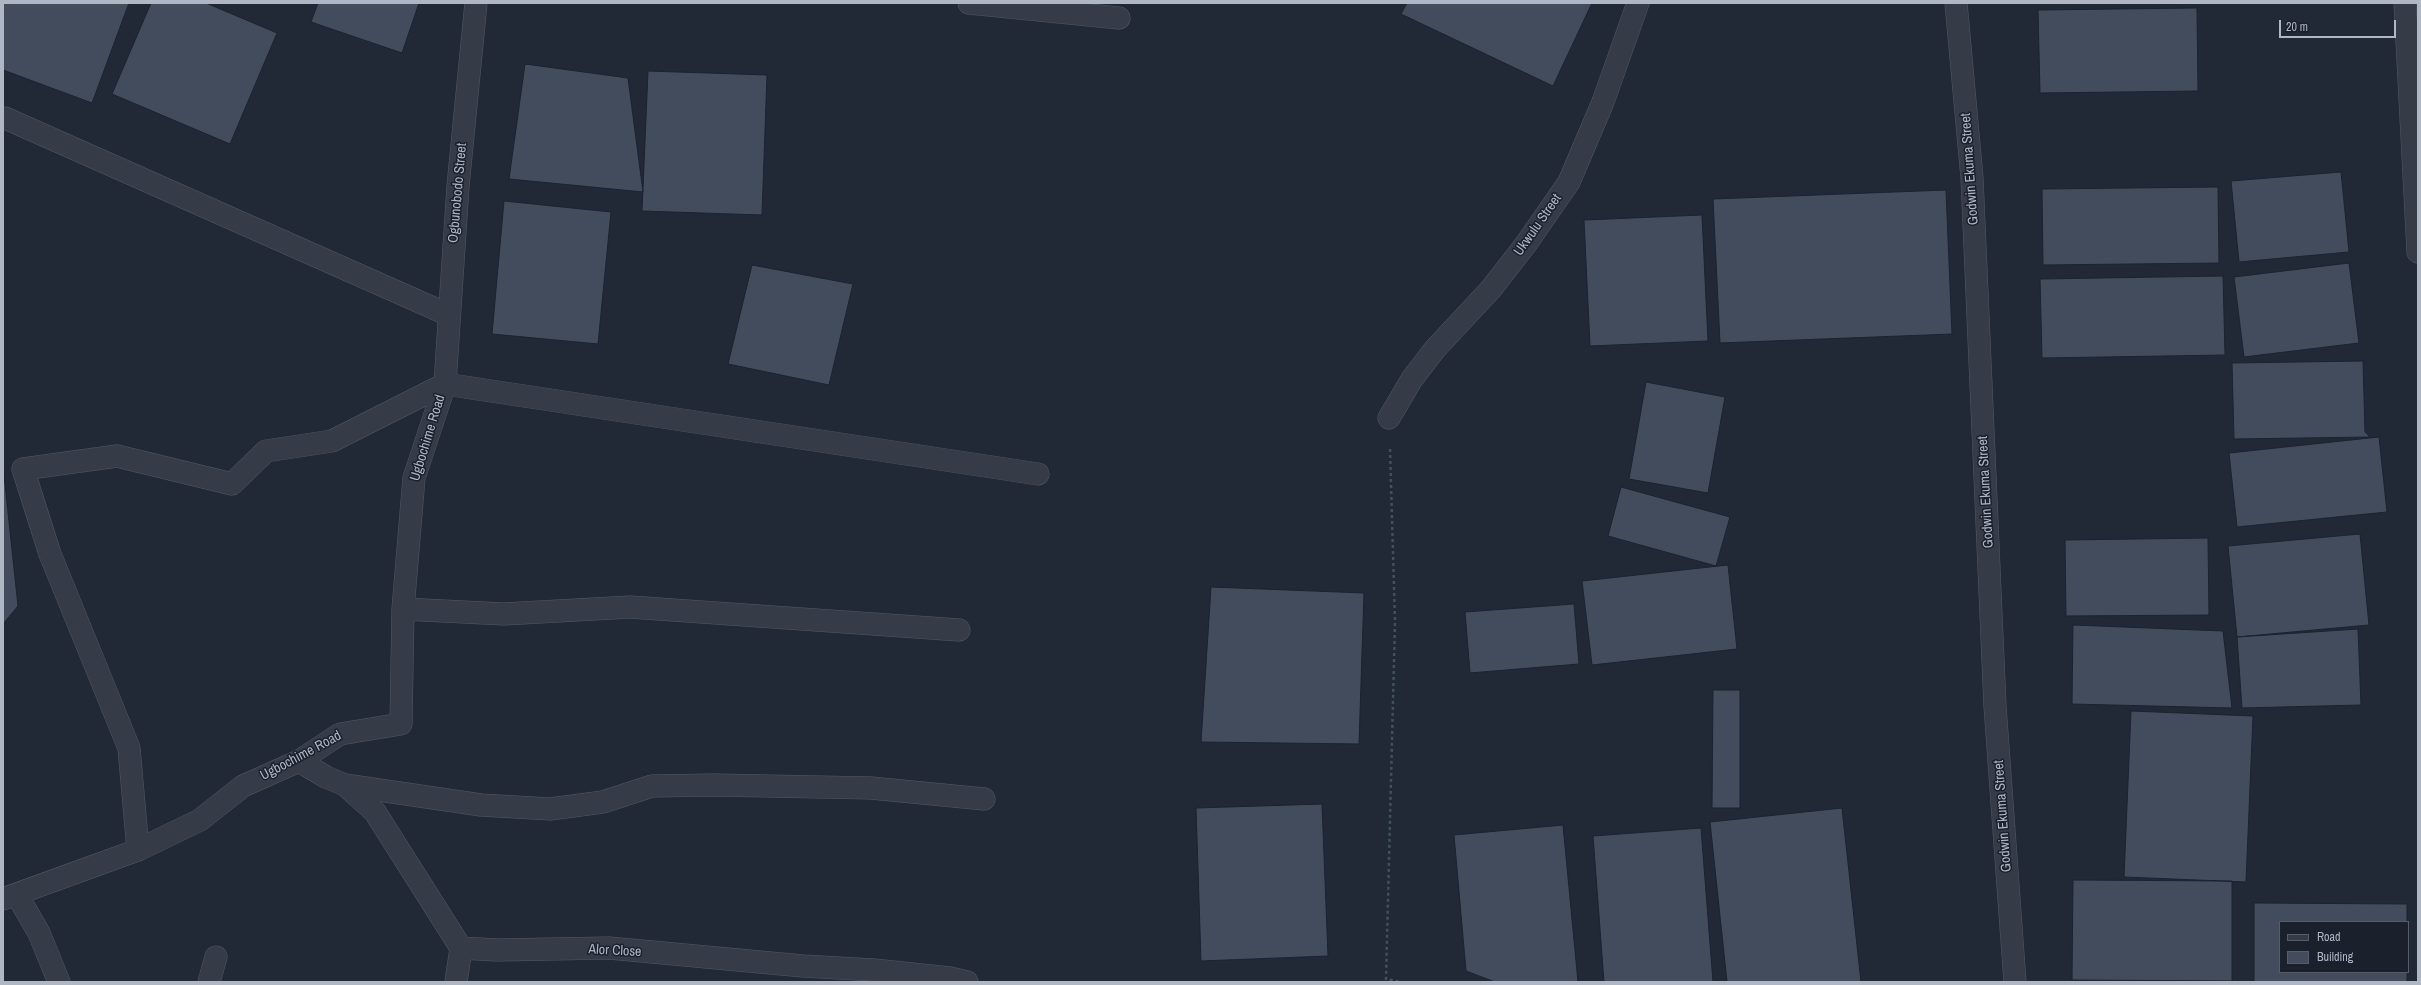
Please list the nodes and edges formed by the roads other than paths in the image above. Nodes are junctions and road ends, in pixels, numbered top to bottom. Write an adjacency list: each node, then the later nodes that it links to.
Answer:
1 (476, 3): 9 (street, Ogbunobodo Street)
2 (969, 3): 6 (street)
3 (1638, 3): 11 (street, Ukwulu Street)
4 (1956, 3): 26 (street, Godwin Ekuma Street)
5 (2405, 3): 8 (street)
6 (1119, 18)
7 (5, 118): 9 (street)
8 (2418, 252)
9 (449, 315): 10 (street, Ogbunobodo Street)
10 (445, 384): 12 (street); 13 (street, Ugbochime Road); 18 (street)
11 (1389, 418)
12 (1038, 474)
13 (403, 609): 14 (street); 15 (street, Ugbochime Road)
14 (959, 630)
15 (299, 761): 16 (street); 18 (street, Ugbochime Road)
16 (345, 785): 17 (street); 20 (street)
17 (984, 799)
18 (138, 850): 19 (street, Ugbochime Road)
19 (10, 897): 22 (street)
20 (461, 948): 24 (street); 25 (street, Alor Close)
21 (216, 957): 23 (street)
22 (59, 982)
23 (209, 982)
24 (456, 982)
25 (967, 982)
26 (2014, 982)

